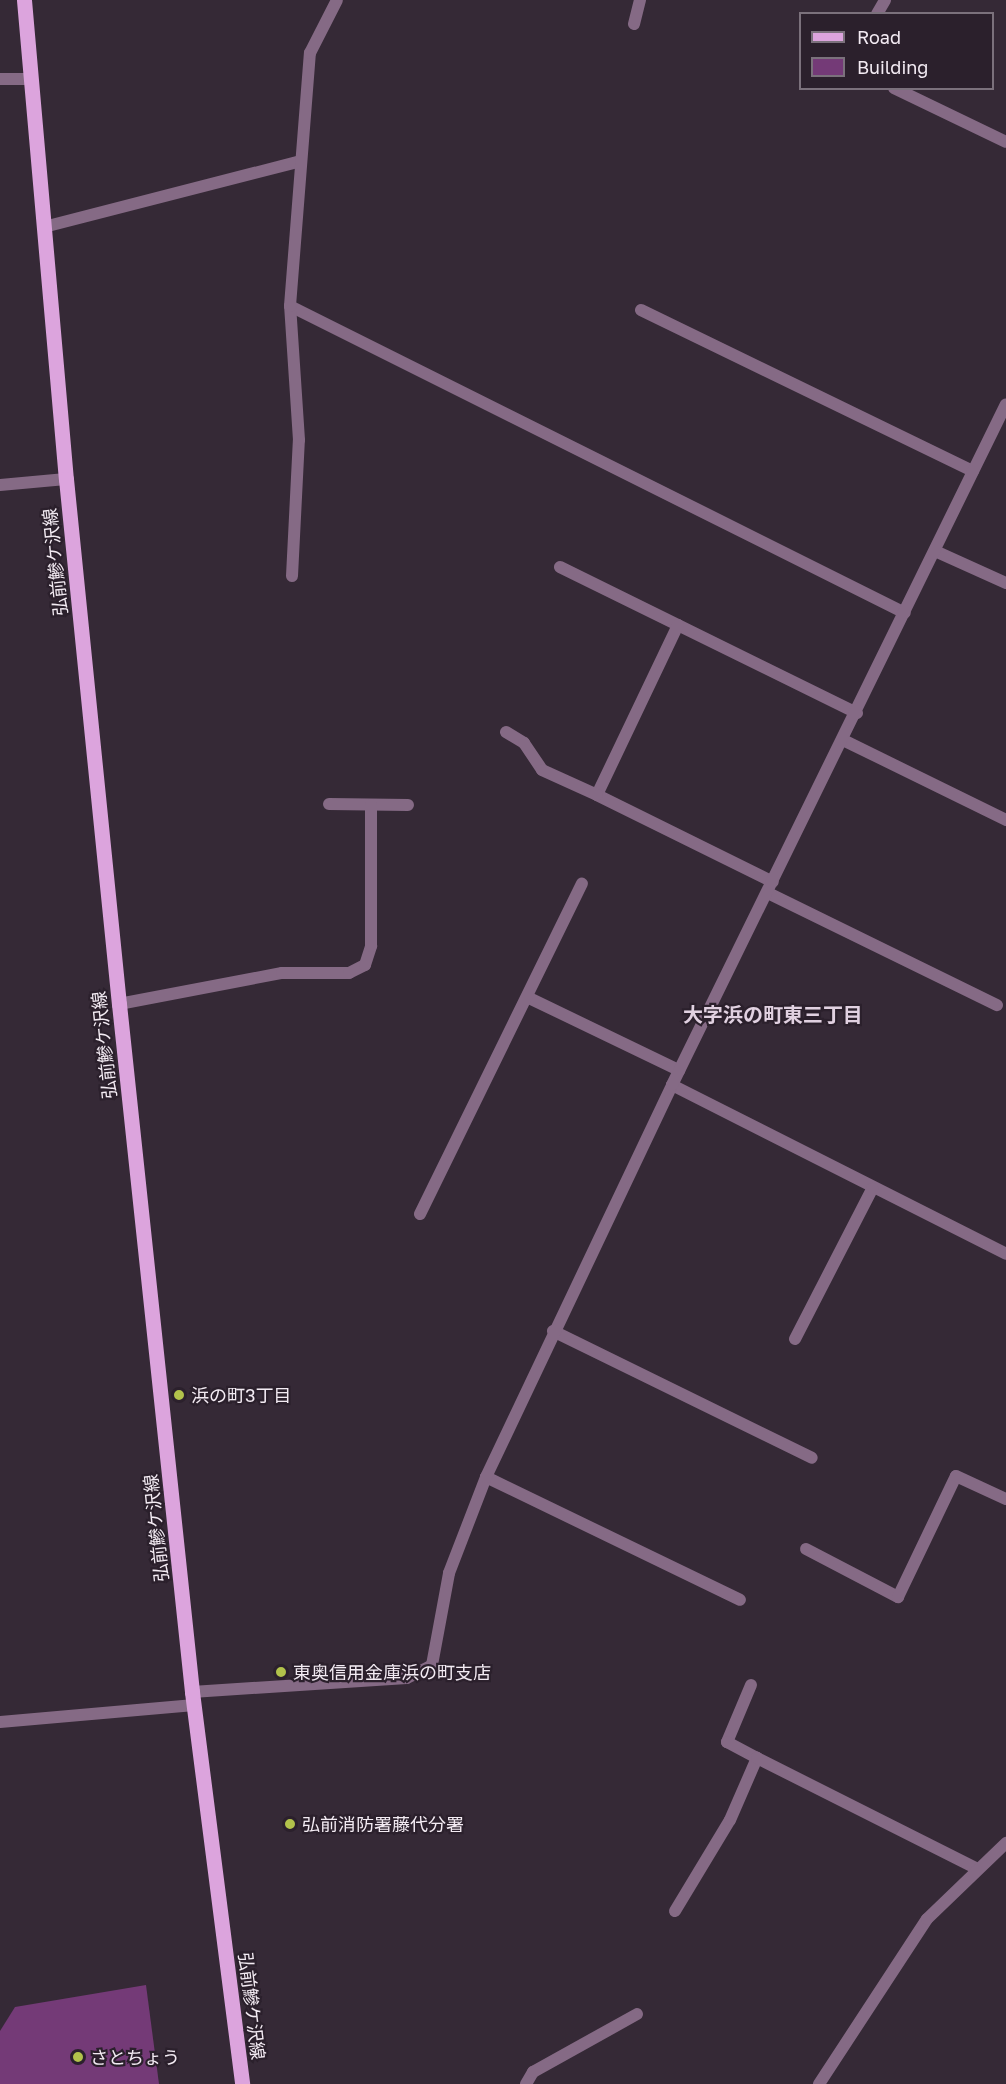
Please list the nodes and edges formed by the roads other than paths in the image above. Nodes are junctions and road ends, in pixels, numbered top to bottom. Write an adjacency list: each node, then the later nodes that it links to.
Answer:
1 (24, 0): 6 (main road, 弘前鰺ケ沢線)
2 (337, 0): 9 (street)
3 (640, 0): 4 (street)
4 (634, 24)
5 (0, 79): 6 (street)
6 (31, 79): 10 (main road, 弘前鰺ケ沢線)
7 (898, 90): 8 (street)
8 (1006, 142)
9 (301, 161): 10 (street); 11 (street)
10 (44, 227): 15 (main road, 弘前鰺ケ沢線)
11 (290, 306): 19 (street); 21 (street)
12 (641, 310): 14 (street)
13 (1006, 404): 14 (street)
14 (973, 471): 17 (street)
15 (66, 479): 16 (street); 34 (main road, 弘前鰺ケ沢線)
16 (0, 485)
17 (935, 551): 20 (street); 21 (street)
18 (560, 567): 22 (street)
19 (292, 576)
20 (1006, 583)
21 (905, 613): 23 (street)
22 (678, 625): 23 (street); 26 (street)
23 (857, 713): 25 (street)
24 (506, 732): 26 (street)
25 (843, 740): 30 (street); 32 (street)
26 (597, 795): 32 (street)
27 (329, 804): 28 (street)
28 (371, 805): 29 (street); 34 (street)
29 (408, 805)
30 (1006, 820)
31 (582, 884): 33 (street)
32 (770, 887): 35 (street); 36 (street)
33 (527, 997): 36 (street); 39 (street)
34 (120, 1004): 49 (main road, 弘前鰺ケ沢線)
35 (997, 1005)
36 (679, 1070): 37 (street)
37 (672, 1085): 38 (street); 41 (street)
38 (872, 1189): 40 (street); 42 (street)
39 (420, 1214)
40 (1006, 1254)
41 (553, 1331): 43 (street); 44 (street)
42 (795, 1339)
43 (812, 1458)
44 (486, 1477): 47 (street); 49 (street)
45 (1006, 1499): 46 (street)
46 (806, 1549)
47 (740, 1599)
48 (751, 1685): 51 (street)
49 (193, 1698): 50 (street); 56 (main road, 弘前鰺ケ沢線)
50 (0, 1722)
51 (758, 1758): 53 (street); 54 (street)
52 (1006, 1842): 53 (street)
53 (976, 1868): 58 (street)
54 (675, 1911)
55 (637, 2014): 57 (street)
56 (242, 2084)
57 (526, 2084)
58 (819, 2084)

